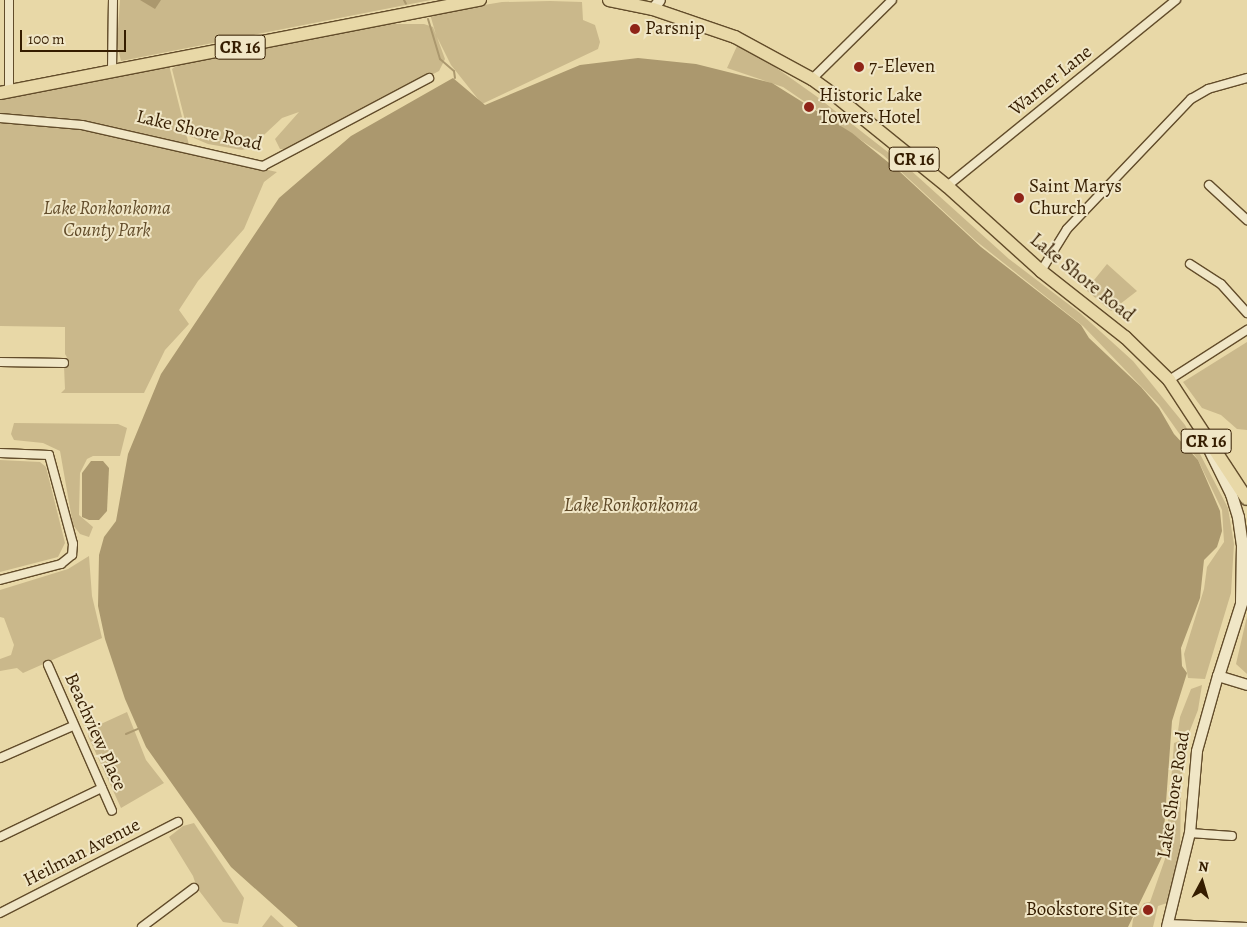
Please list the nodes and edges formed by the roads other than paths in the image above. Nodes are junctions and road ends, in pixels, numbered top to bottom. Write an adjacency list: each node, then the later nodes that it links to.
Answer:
1 (113, 0): 9 (street)
2 (480, 0): 9 (main road, CR 16)
3 (609, 0): 8 (main road, CR 16)
4 (892, 0): 12 (street)
5 (1176, 0): 16 (street, Warner Lane)
6 (0, 1): 7 (street)
7 (9, 1): 13 (street)
8 (657, 5): 12 (main road, CR 16)
9 (112, 70): 13 (main road, CR 16)
10 (429, 78): 14 (street, Lake Shore Road)
11 (1247, 78): 19 (street)
12 (812, 79): 16 (main road, Lake Shore Road / CR 16)
13 (4, 91)
14 (0, 118)
15 (1209, 185): 17 (street)
16 (947, 186): 19 (main road, Lake Shore Road / CR 16)
17 (1247, 220)
18 (1190, 264): 20 (street)
19 (1041, 271): 24 (main road, Lake Shore Road / CR 16)
20 (1247, 313)
21 (1247, 330): 24 (street)
22 (0, 362): 23 (street)
23 (64, 363)
24 (1168, 380): 25 (main road, Lake Shore Road / CR 16)
25 (1201, 434): 27 (main road, Lake Shore Road / CR 16); 30 (main road)
26 (0, 453): 28 (street)
27 (1247, 499)
28 (0, 580)
29 (1247, 583): 30 (main road, Lake Shore Road)
30 (1241, 602): 32 (main road, Lake Shore Road)
31 (48, 665): 34 (street, Beachview Place)
32 (1218, 676): 33 (street); 39 (street, Lake Shore Road)
33 (1247, 686)
34 (73, 726): 35 (street); 36 (street, Beachview Place)
35 (0, 758)
36 (102, 788): 37 (street, Beachview Place); 41 (street)
37 (112, 811)
38 (178, 822): 43 (street, Heilman Avenue)
39 (1190, 833): 40 (street); 44 (street, Lake Shore Road)
40 (1232, 836)
41 (0, 837)
42 (194, 888): 45 (street)
43 (0, 913)
44 (1167, 925): 46 (street)
45 (142, 927)
46 (1247, 927)

